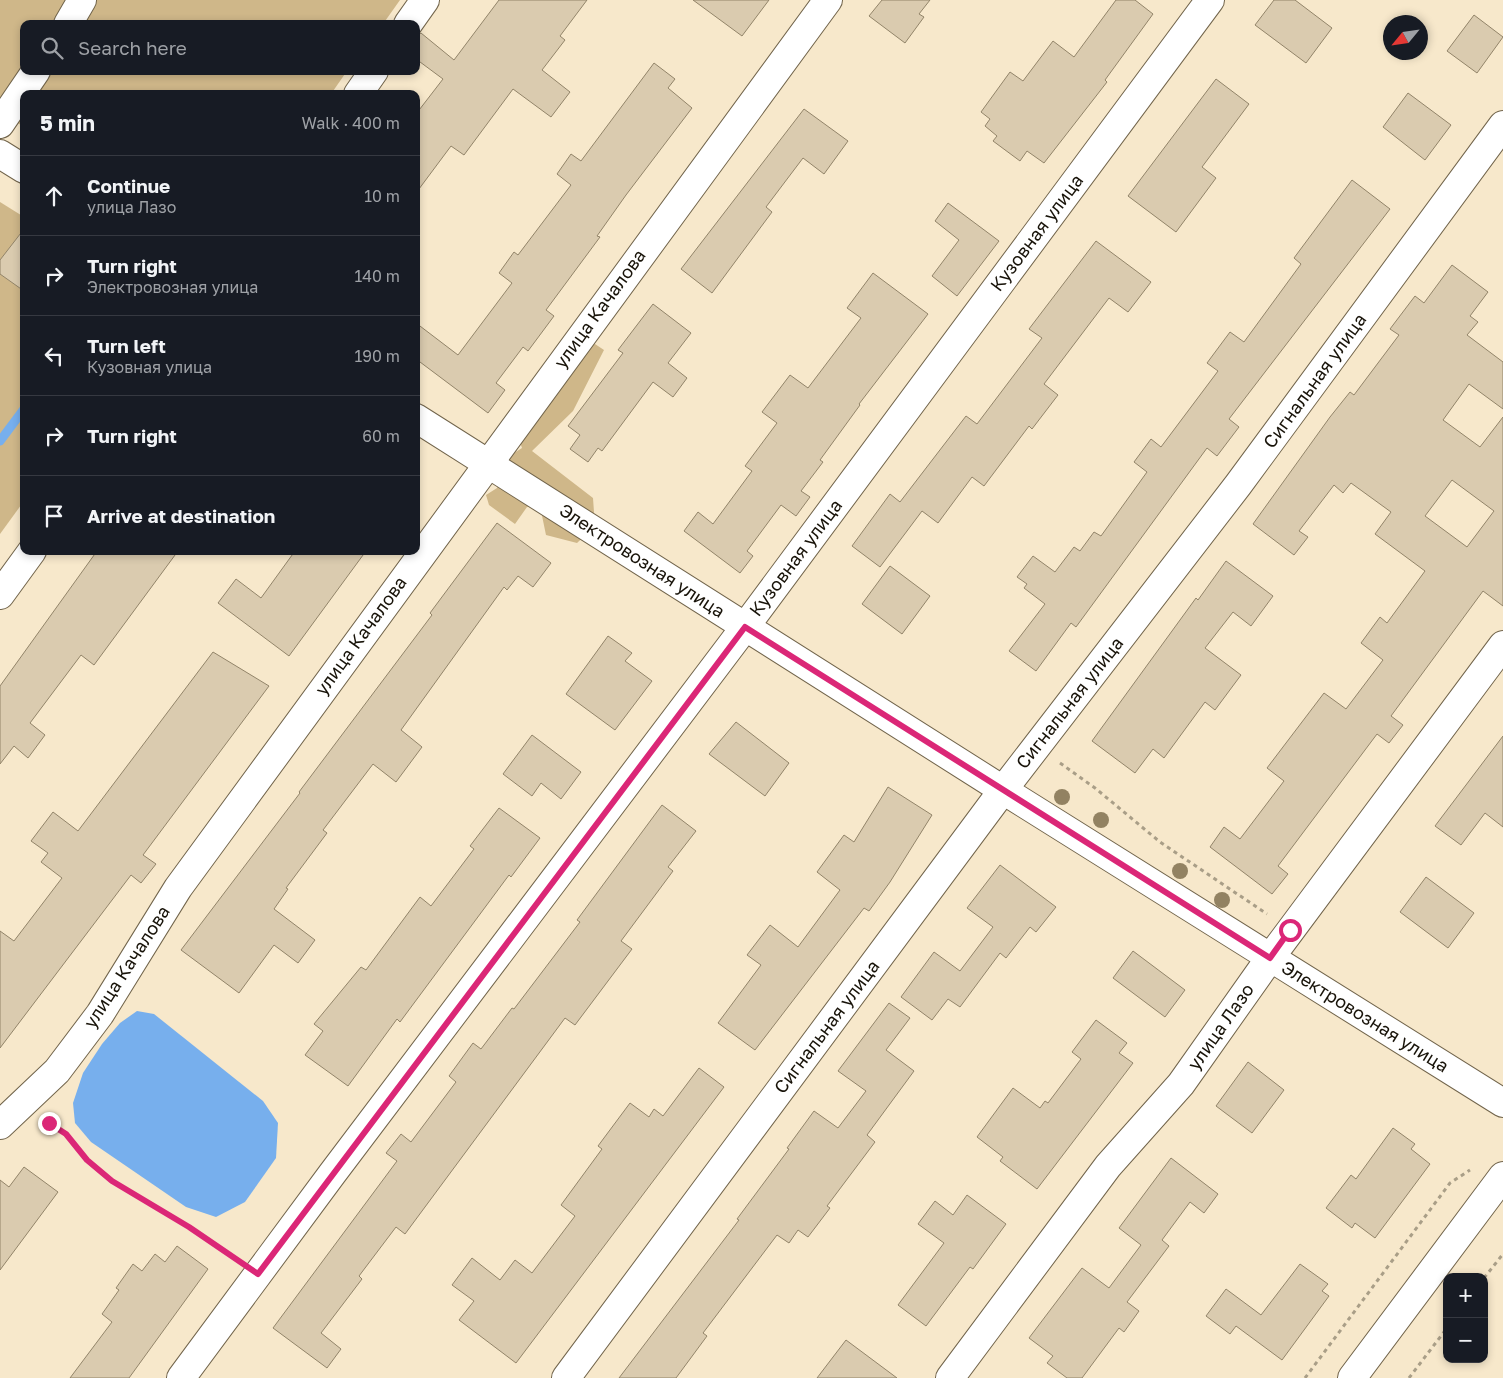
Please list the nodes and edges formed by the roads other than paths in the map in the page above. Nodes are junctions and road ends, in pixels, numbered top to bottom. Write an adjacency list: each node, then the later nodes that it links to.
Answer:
1 (82, 0): 5 (street)
2 (425, 0): 6 (street)
3 (828, 0): 17 (street, улица Качалова)
4 (1210, 0): 20 (street, Кузовная улица)
5 (70, 20)
6 (411, 20)
7 (33, 75): 9 (street)
8 (371, 75): 10 (street)
9 (23, 90)
10 (361, 90)
11 (20, 95): 12 (street)
12 (0, 124)
13 (1503, 125): 22 (street, Сигнальная улица)
14 (0, 154): 15 (street)
15 (20, 166)
16 (420, 421): 17 (street, Электровозная улица)
17 (487, 463): 20 (street, Электровозная улица); 25 (street, улица Качалова)
18 (29, 555): 19 (street)
19 (0, 594)
20 (745, 627): 22 (street, Электровозная улица); 27 (street, Кузовная улица)
21 (1503, 645): 23 (street, улица Лазо)
22 (1003, 790): 23 (street, Электровозная улица); 28 (street, Сигнальная улица)
23 (1270, 958): 24 (street, Электровозная улица); 29 (street, улица Лазо)
24 (1503, 1103)
25 (3, 1121)
26 (1503, 1176): 30 (street)
27 (181, 1378)
28 (566, 1378)
29 (950, 1378)
30 (1352, 1378)

